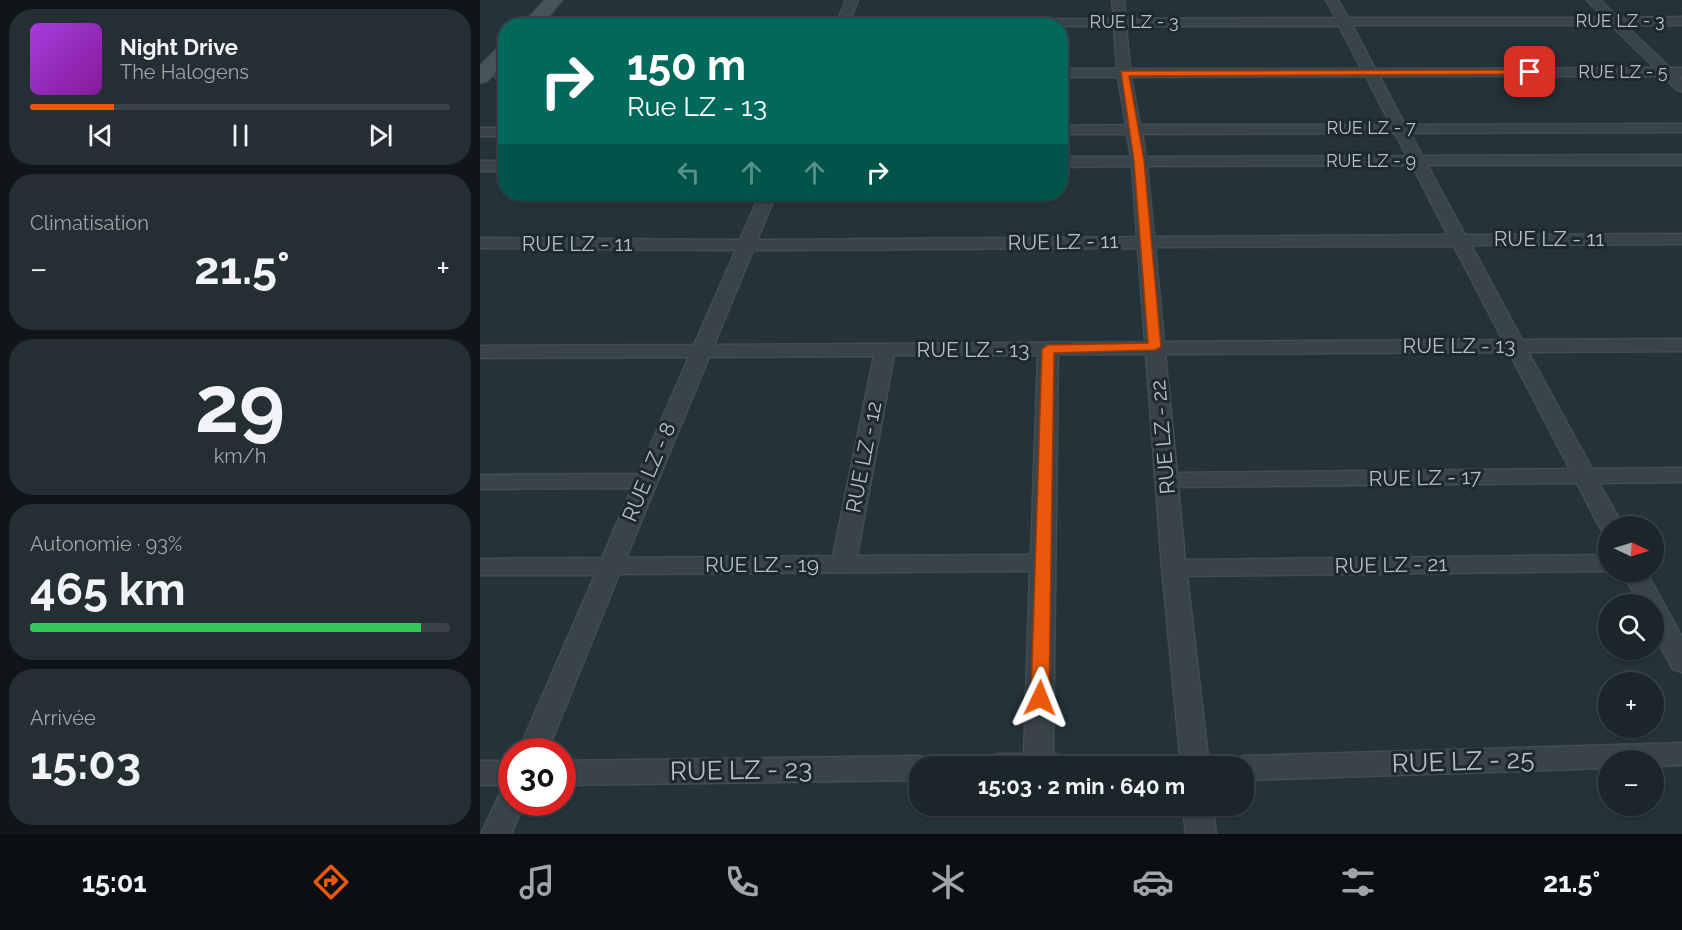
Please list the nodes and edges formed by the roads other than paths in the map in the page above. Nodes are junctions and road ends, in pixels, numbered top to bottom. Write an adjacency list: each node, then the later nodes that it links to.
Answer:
1 (554, 0): 7 (main road)
2 (573, 0): 8 (main road)
3 (852, 0): 9 (street)
4 (1118, 0): 14 (street, RUE LZ - 22)
5 (1332, 0): 10 (street)
6 (1593, 0): 11 (street)
7 (537, 18)
8 (556, 18)
9 (845, 18)
10 (1343, 21): 11 (street, RUE LZ - 3); 14 (street, RUE LZ - 3); 20 (street)
11 (1614, 21): 12 (street, RUE LZ - 3); 16 (street)
12 (1682, 21)
13 (1068, 23): 14 (street, RUE LZ - 3)
14 (1122, 23): 19 (street, RUE LZ - 22)
15 (498, 58): 21 (main road)
16 (1666, 72): 17 (street, RUE LZ - 5); 20 (street, RUE LZ - 5); 23 (street)
17 (1682, 72)
18 (1068, 73): 19 (street, RUE LZ - 5)
19 (1124, 73): 20 (street, RUE LZ - 5); 27 (street, RUE LZ - 22)
20 (1370, 73): 25 (street)
21 (480, 77)
22 (498, 80): 24 (main road)
23 (1682, 87)
24 (480, 96)
25 (1400, 128): 26 (street, RUE LZ - 7); 27 (street, RUE LZ - 7); 33 (street)
26 (1682, 128)
27 (1132, 129): 28 (street, RUE LZ - 7); 32 (street, RUE LZ - 22)
28 (1068, 130)
29 (480, 132): 30 (street)
30 (498, 132)
31 (1682, 160): 33 (street, RUE LZ - 9)
32 (1139, 161): 33 (street, RUE LZ - 9); 34 (street, RUE LZ - 9); 40 (street, RUE LZ - 22)
33 (1417, 161): 39 (street)
34 (1068, 162)
35 (480, 166): 36 (street)
36 (498, 166)
37 (765, 201): 42 (street, RUE LZ - 8)
38 (1682, 239): 39 (street, RUE LZ - 11)
39 (1459, 240): 40 (street, RUE LZ - 11); 43 (street)
40 (1146, 241): 42 (street, RUE LZ - 11); 45 (street, RUE LZ - 22)
41 (480, 243): 42 (street, RUE LZ - 11)
42 (745, 245): 48 (street, RUE LZ - 8)
43 (1515, 345): 44 (street, RUE LZ - 13); 45 (street, RUE LZ - 13); 51 (street)
44 (1682, 345)
45 (1155, 347): 46 (street, RUE LZ - 13); 52 (street, RUE LZ - 22)
46 (1048, 349): 47 (street, RUE LZ - 13); 56 (street)
47 (885, 350): 48 (street, RUE LZ - 13); 58 (street, RUE LZ - 12)
48 (700, 351): 49 (street, RUE LZ - 13); 53 (street, RUE LZ - 8)
49 (480, 352)
50 (1682, 475): 51 (street, RUE LZ - 17)
51 (1584, 476): 52 (street, RUE LZ - 17); 55 (street)
52 (1168, 480): 61 (street, RUE LZ - 22)
53 (645, 481): 54 (street); 59 (street, RUE LZ - 8)
54 (480, 482)
55 (1606, 516)
56 (1044, 563): 58 (street, RUE LZ - 19); 66 (street)
57 (1598, 563): 61 (street, RUE LZ - 21)
58 (843, 565): 59 (street, RUE LZ - 19)
59 (609, 566): 60 (street, RUE LZ - 19); 64 (street, RUE LZ - 8)
60 (480, 567)
61 (1174, 568): 67 (street, RUE LZ - 22)
62 (1664, 628): 63 (street)
63 (1682, 662)
64 (537, 738)
65 (1682, 754): 69 (street, RUE LZ - 25)
66 (1038, 756)
67 (1194, 756)
68 (909, 768): 72 (street, RUE LZ - 23)
69 (1254, 768)
70 (480, 773): 71 (street)
71 (498, 773)
72 (576, 773)
73 (504, 816): 75 (street)
74 (1199, 816): 76 (street)
75 (496, 834)
76 (1201, 834)

